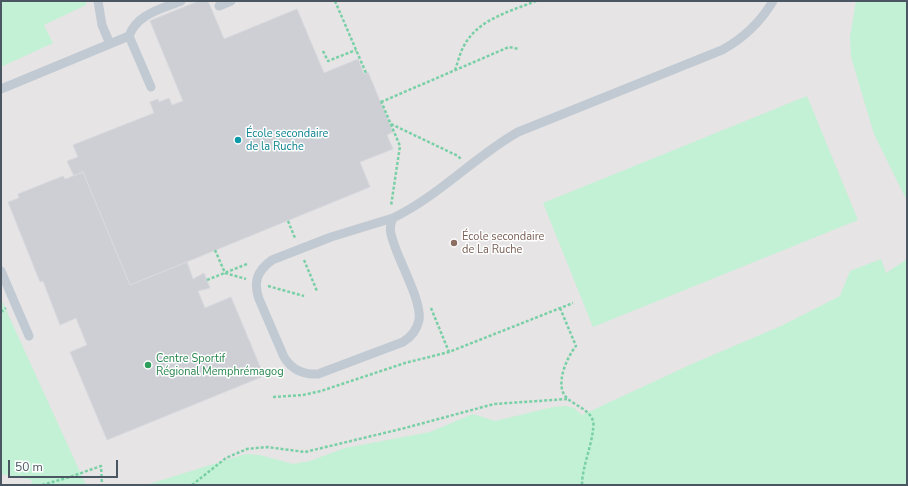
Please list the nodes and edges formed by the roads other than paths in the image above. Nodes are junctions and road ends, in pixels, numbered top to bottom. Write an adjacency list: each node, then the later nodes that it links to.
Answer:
1 (98, 1): 7 (lane)
2 (181, 1): 6 (lane)
3 (231, 1): 5 (lane)
4 (773, 1): 10 (lane)
5 (218, 6)
6 (129, 36): 7 (lane); 8 (lane)
7 (110, 44): 9 (lane)
8 (150, 87)
9 (1, 89)
10 (394, 218): 10 (lane)
11 (1, 271): 12 (lane)
12 (29, 336)

